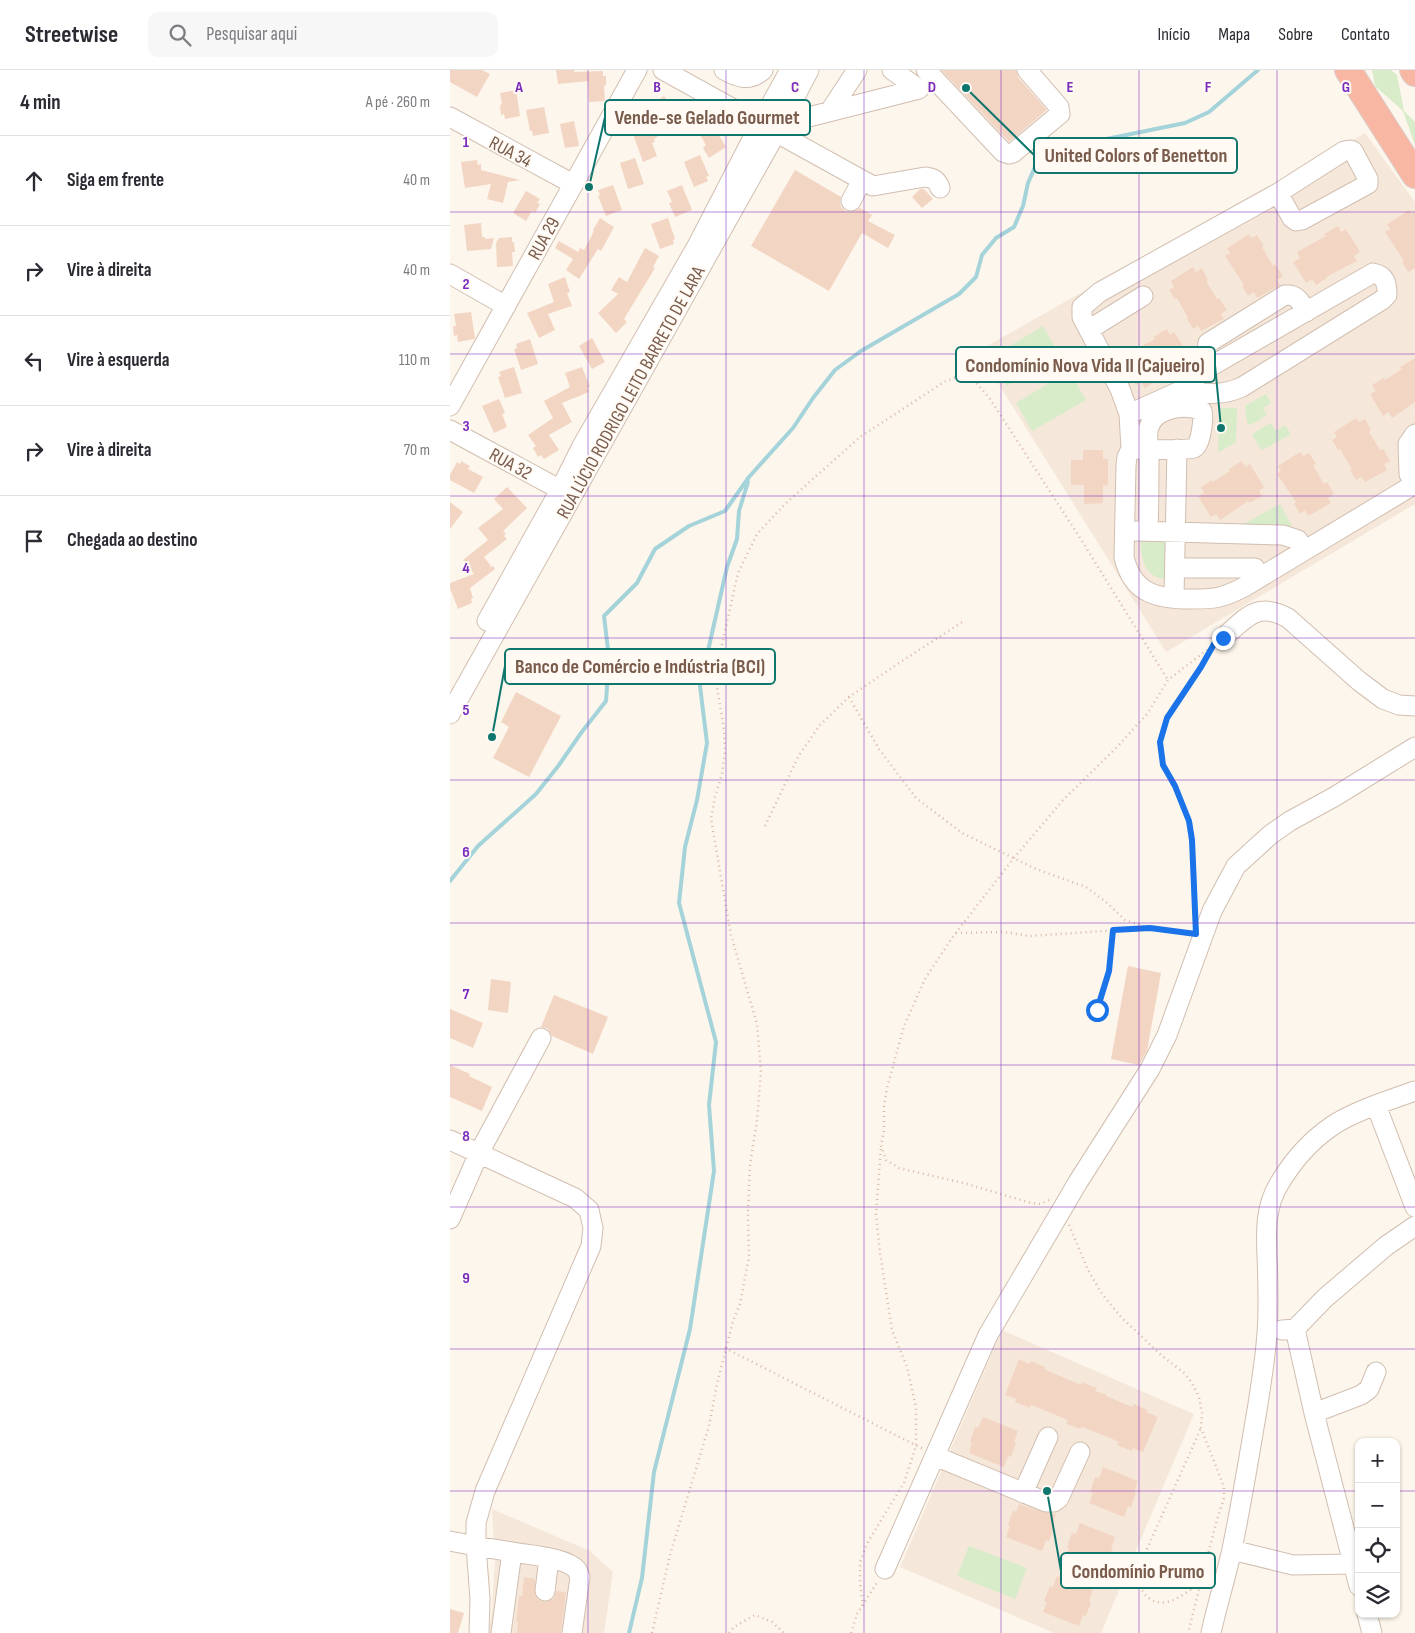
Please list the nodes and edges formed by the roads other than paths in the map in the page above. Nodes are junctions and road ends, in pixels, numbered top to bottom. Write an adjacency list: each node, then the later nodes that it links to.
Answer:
1 (637, 70): 17 (street, RUA 29)
2 (663, 70): 14 (street)
3 (724, 70): 4 (street)
4 (764, 70)
5 (790, 70): 14 (street, RUA LÚCIO RODRIGO LEITO BARRETO DE LARA)
6 (809, 70): 14 (street, RUA LÚCIO RODRIGO LEITO BARRETO DE LARA)
7 (857, 70): 12 (street)
8 (892, 70): 12 (street)
9 (926, 70): 10 (street)
10 (1027, 70)
11 (1348, 70): 15 (highway)
12 (830, 111): 14 (street)
13 (450, 117): 17 (street, RUA 34)
14 (772, 127): 16 (street); 35 (street, RUA LÚCIO RODRIGO LEITO BARRETO DE LARA)
15 (1415, 175)
16 (862, 180): 18 (street); 20 (street)
17 (573, 184): 23 (street, RUA 29)
18 (940, 188)
19 (1278, 193): 19 (street); 25 (street)
20 (851, 202)
21 (450, 274): 23 (street)
22 (1143, 296): 25 (street)
23 (506, 306): 28 (street, RUA 29)
24 (1306, 312): 26 (street); 26 (street); 27 (street)
25 (1090, 329): 29 (street)
26 (1208, 368): 27 (street)
27 (1180, 391): 29 (street)
28 (450, 406)
29 (1129, 414): 32 (street)
30 (450, 430): 35 (street, RUA 32)
31 (1413, 441): 34 (street)
32 (1140, 449): 33 (street); 33 (street); 36 (street)
33 (1176, 449): 37 (street)
34 (1413, 476): 38 (street)
35 (566, 493): 43 (street, RUA LÚCIO RODRIGO LEITO BARRETO DE LARA); 45 (street, RUA LÚCIO RODRIGO LEITO BARRETO DE LARA)
36 (1136, 531): 37 (street); 41 (street)
37 (1175, 532): 38 (street); 39 (street)
38 (1301, 545): 40 (street); 40 (street)
39 (1175, 568): 40 (street); 41 (street)
40 (1227, 582): 41 (street)
41 (1174, 593)
42 (1223, 638): 44 (street)
43 (450, 689)
44 (1415, 706)
45 (450, 714)
46 (1415, 747): 61 (street)
47 (540, 1038): 51 (street)
48 (1415, 1091): 49 (street)
49 (1376, 1105): 52 (street); 56 (street)
50 (450, 1140): 51 (street)
51 (478, 1153): 53 (street); 64 (street)
52 (1415, 1207)
53 (450, 1219)
54 (1415, 1226): 55 (street)
55 (1295, 1329): 56 (street); 58 (street)
56 (1268, 1332): 65 (street)
57 (1376, 1372): 58 (street)
58 (1314, 1413): 68 (street)
59 (1048, 1437): 62 (street)
60 (1080, 1452): 62 (street)
61 (935, 1456): 62 (street); 69 (street)
62 (1023, 1493)
63 (450, 1541): 64 (street)
64 (476, 1546): 66 (street); 73 (street)
65 (1232, 1550): 68 (street); 76 (street)
66 (512, 1552): 67 (street); 74 (street)
67 (549, 1558): 71 (street); 75 (street)
68 (1352, 1564): 70 (street)
69 (886, 1569)
70 (1355, 1573)
71 (544, 1591)
72 (1368, 1618): 77 (street)
73 (479, 1633)
74 (501, 1633)
75 (572, 1633)
76 (1211, 1633)
77 (1372, 1633)

